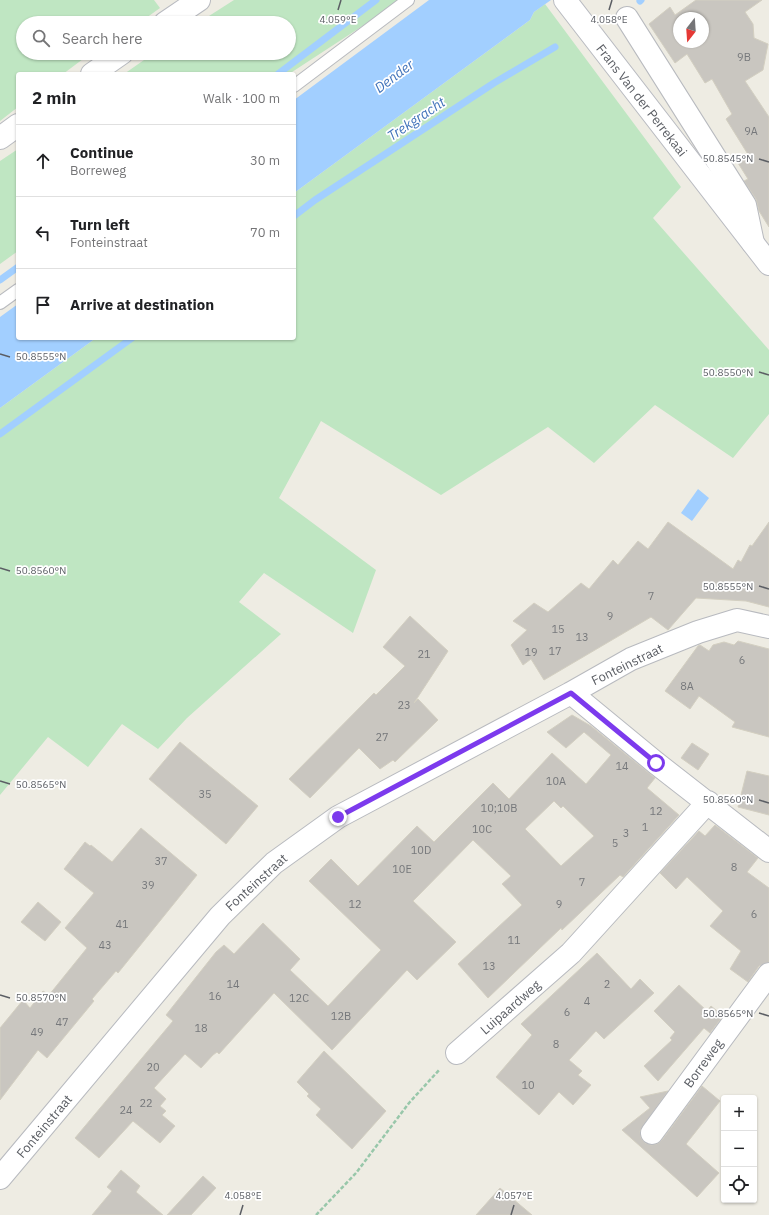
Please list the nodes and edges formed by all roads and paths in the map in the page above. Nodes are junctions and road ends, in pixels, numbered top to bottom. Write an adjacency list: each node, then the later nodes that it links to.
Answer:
1 (199, 0): 4 (street)
2 (408, 0): 8 (lane)
3 (570, 6): 11 (street, Frans Van der Perrekaai)
4 (175, 16)
5 (627, 18): 11 (street, Frans Van der Perrekaai)
6 (112, 60): 7 (street)
7 (95, 72)
8 (296, 84)
9 (16, 126): 10 (street)
10 (0, 138)
11 (753, 243): 12 (street, Frans Van der Perrekaai)
12 (769, 264)
13 (16, 291): 14 (lane)
14 (0, 303)
15 (769, 628): 16 (street, Fonteinstraat)
16 (571, 693): 17 (street); 22 (street, Fonteinstraat)
17 (708, 802): 18 (street); 20 (street, Luipaardweg)
18 (769, 851)
19 (769, 974): 21 (street, Borreweg)
20 (457, 1053): 23 (path)
21 (652, 1133)
22 (0, 1178)
23 (316, 1215)

